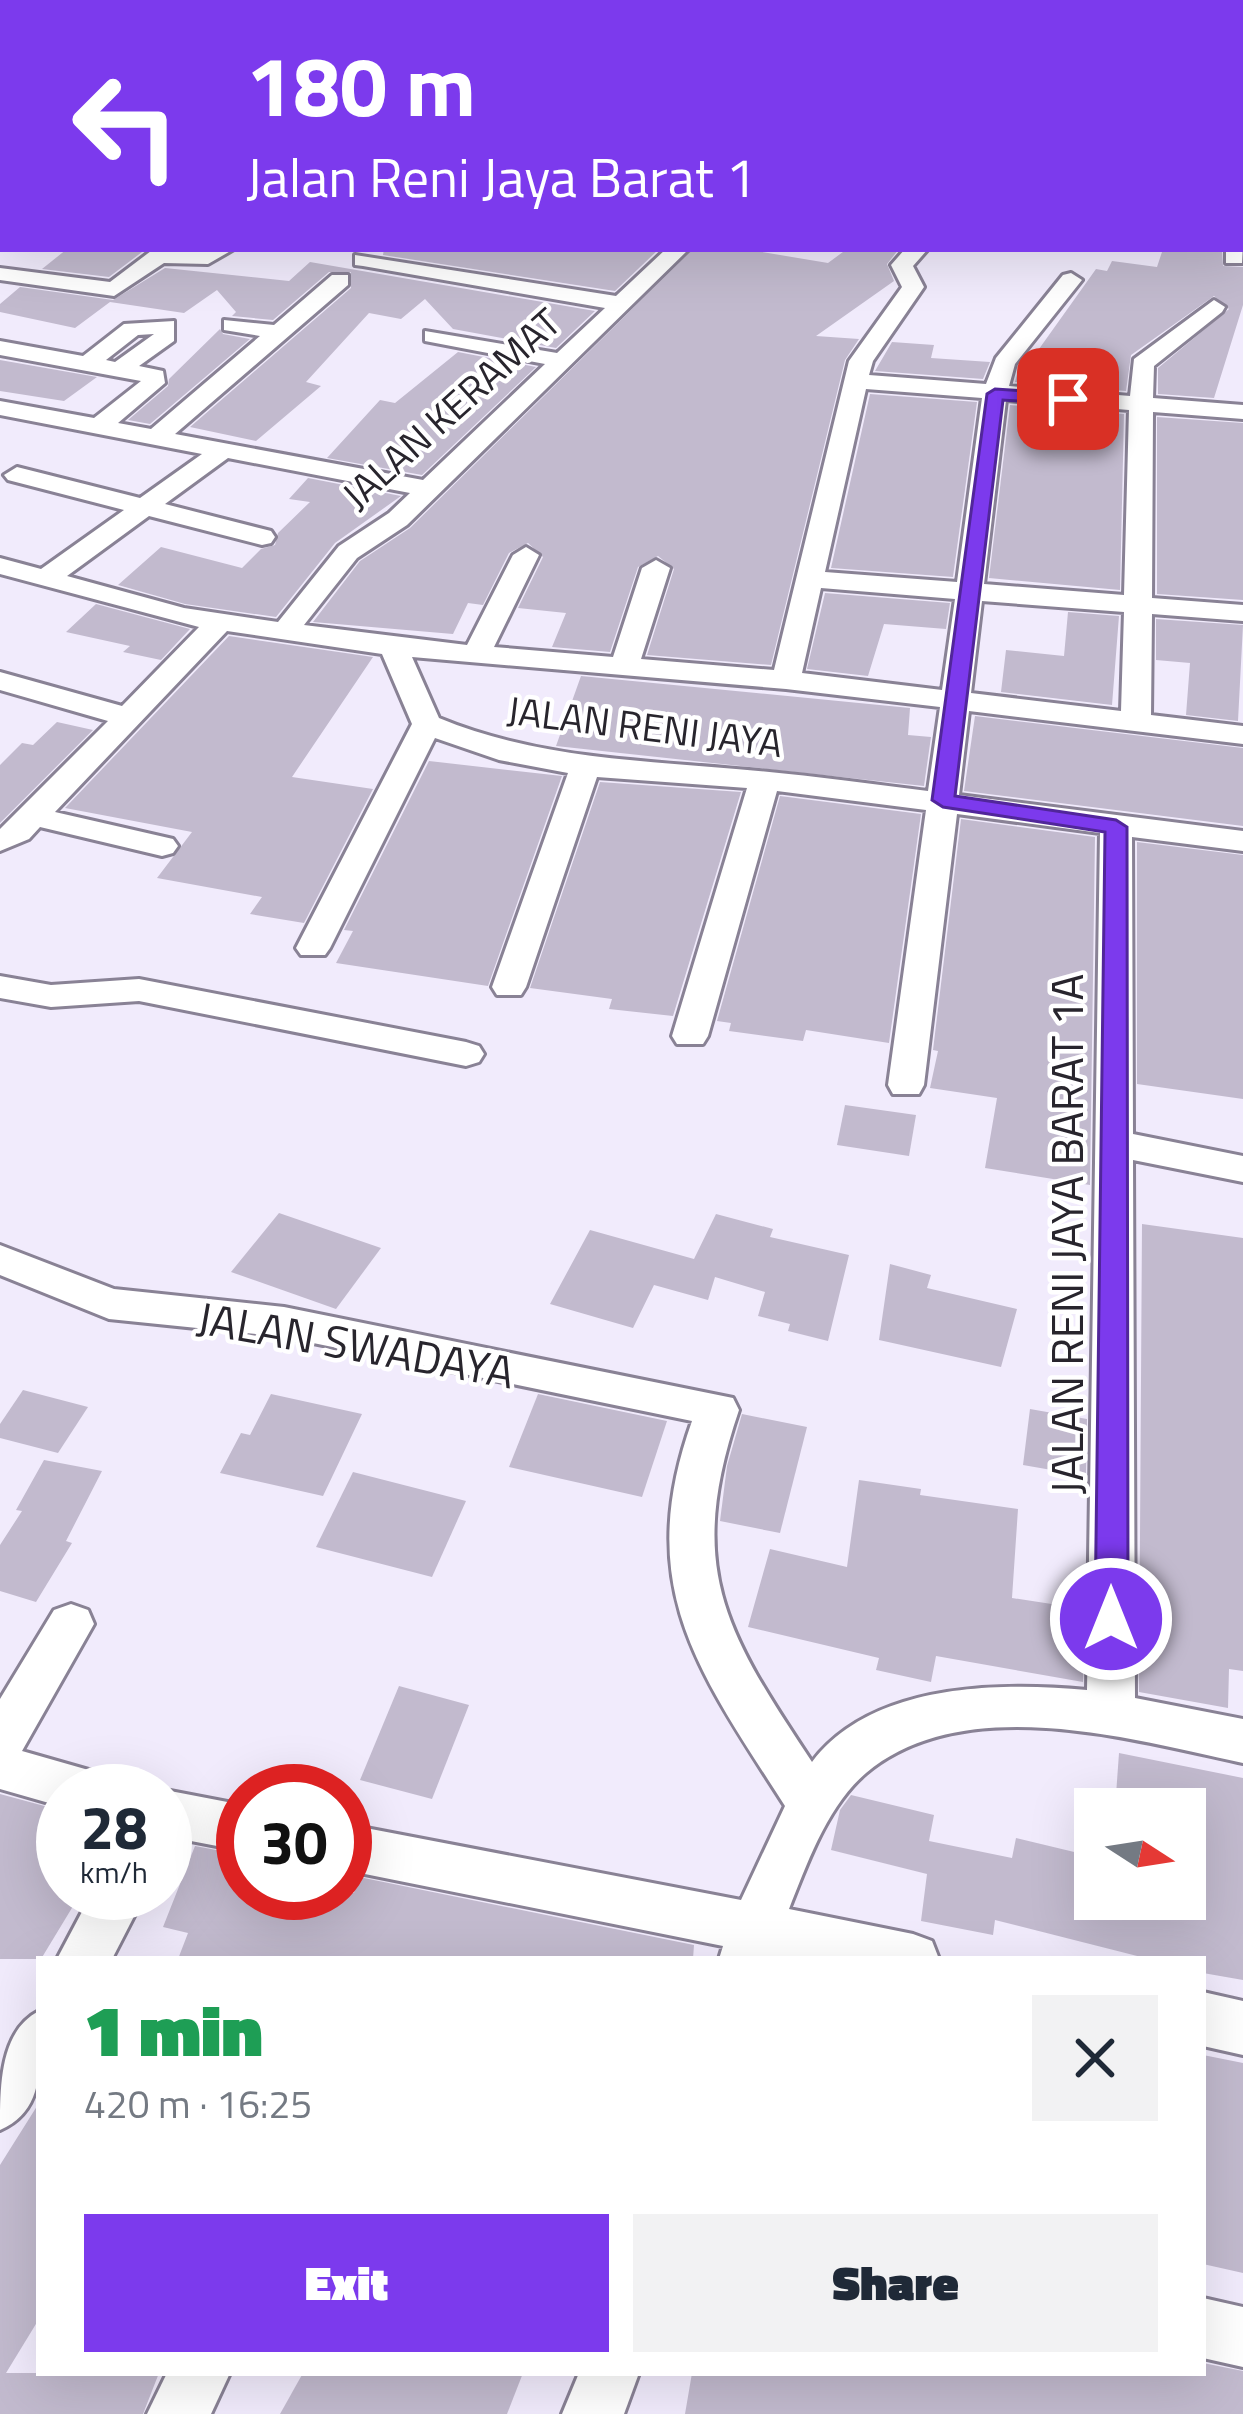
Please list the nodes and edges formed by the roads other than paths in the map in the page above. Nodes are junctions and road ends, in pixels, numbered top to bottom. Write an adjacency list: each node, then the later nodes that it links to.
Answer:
1 (218, 252): 5 (street)
2 (675, 252): 8 (street, JALAN KERAMAT)
3 (913, 252): 17 (street)
4 (363, 260): 8 (street)
5 (0, 274)
6 (340, 280): 11 (street)
7 (1071, 280): 18 (street)
8 (623, 304): 14 (street, JALAN KERAMAT)
9 (1214, 307): 19 (street)
10 (232, 325): 11 (street)
11 (278, 332): 23 (street)
12 (433, 336): 14 (street)
13 (0, 348): 15 (street)
14 (564, 361): 26 (street, JALAN KERAMAT)
15 (88, 363): 16 (street); 16 (street)
16 (120, 369): 22 (street)
17 (855, 381): 18 (street); 32 (street)
18 (995, 394): 19 (street); 34 (street)
19 (1141, 404): 21 (street); 35 (street)
20 (0, 408): 22 (street)
21 (1243, 412)
22 (98, 427): 23 (street)
23 (155, 438): 24 (street)
24 (219, 453): 26 (street); 27 (street)
25 (17, 475): 27 (street)
26 (429, 489): 38 (street, JALAN KERAMAT)
27 (149, 507): 28 (street); 31 (street)
28 (262, 537)
29 (526, 556): 40 (street)
30 (656, 568): 41 (street)
31 (23, 573): 33 (street); 37 (street, JALAN RENI JAYA)
32 (809, 579): 34 (street); 42 (street)
33 (0, 591)
34 (968, 592): 35 (street); 44 (street)
35 (1137, 605): 36 (street); 46 (street)
36 (1243, 613)
37 (219, 623): 38 (street, JALAN RENI JAYA); 45 (street)
38 (284, 632): 39 (street, JALAN RENI JAYA)
39 (393, 646): 40 (street, JALAN RENI JAYA); 47 (street)
40 (477, 653): 41 (street, JALAN RENI JAYA)
41 (626, 665): 42 (street, JALAN RENI JAYA)
42 (786, 680): 44 (street, JALAN RENI JAYA)
43 (0, 681): 45 (street)
44 (956, 698): 46 (street, JALAN RENI JAYA); 51 (street)
45 (128, 717): 52 (street)
46 (1136, 720): 48 (street, JALAN RENI JAYA)
47 (427, 724): 49 (street, JALAN RENI JAYA); 57 (street)
48 (1243, 735)
49 (586, 764): 50 (street, JALAN RENI JAYA); 59 (street)
50 (765, 781): 51 (street, JALAN RENI JAYA); 60 (street)
51 (943, 800): 53 (street, JALAN RENI JAYA); 62 (street)
52 (33, 816): 54 (street); 56 (street)
53 (1116, 827): 55 (street, JALAN RENI JAYA); 63 (street, JALAN RENI JAYA BARAT 1A)
54 (0, 842)
55 (1243, 842)
56 (161, 846)
57 (314, 948)
58 (0, 987): 61 (street)
59 (509, 987)
60 (690, 1036)
61 (466, 1054)
62 (906, 1085)
63 (1114, 1143): 64 (street); 67 (street, JALAN RENI JAYA BARAT 1A)
64 (1243, 1169)
65 (0, 1259): 72 (street, JALAN SWADAYA)
66 (71, 1624): 69 (street)
67 (1111, 1714): 68 (street); 72 (street)
68 (1243, 1742)
69 (0, 1743)
70 (0, 1767): 71 (street)
71 (36, 1777)
72 (812, 1805): 75 (street)
73 (372, 1853): 75 (street)
74 (105, 1920): 76 (street)
75 (750, 1943): 77 (street)
76 (85, 1956)
77 (882, 1956)
78 (1206, 2021): 79 (street)
79 (1243, 2028)
80 (1206, 2329): 81 (street)
81 (1243, 2337)
82 (198, 2376): 84 (street)
83 (608, 2376): 85 (street)
84 (178, 2414)
85 (593, 2414)

